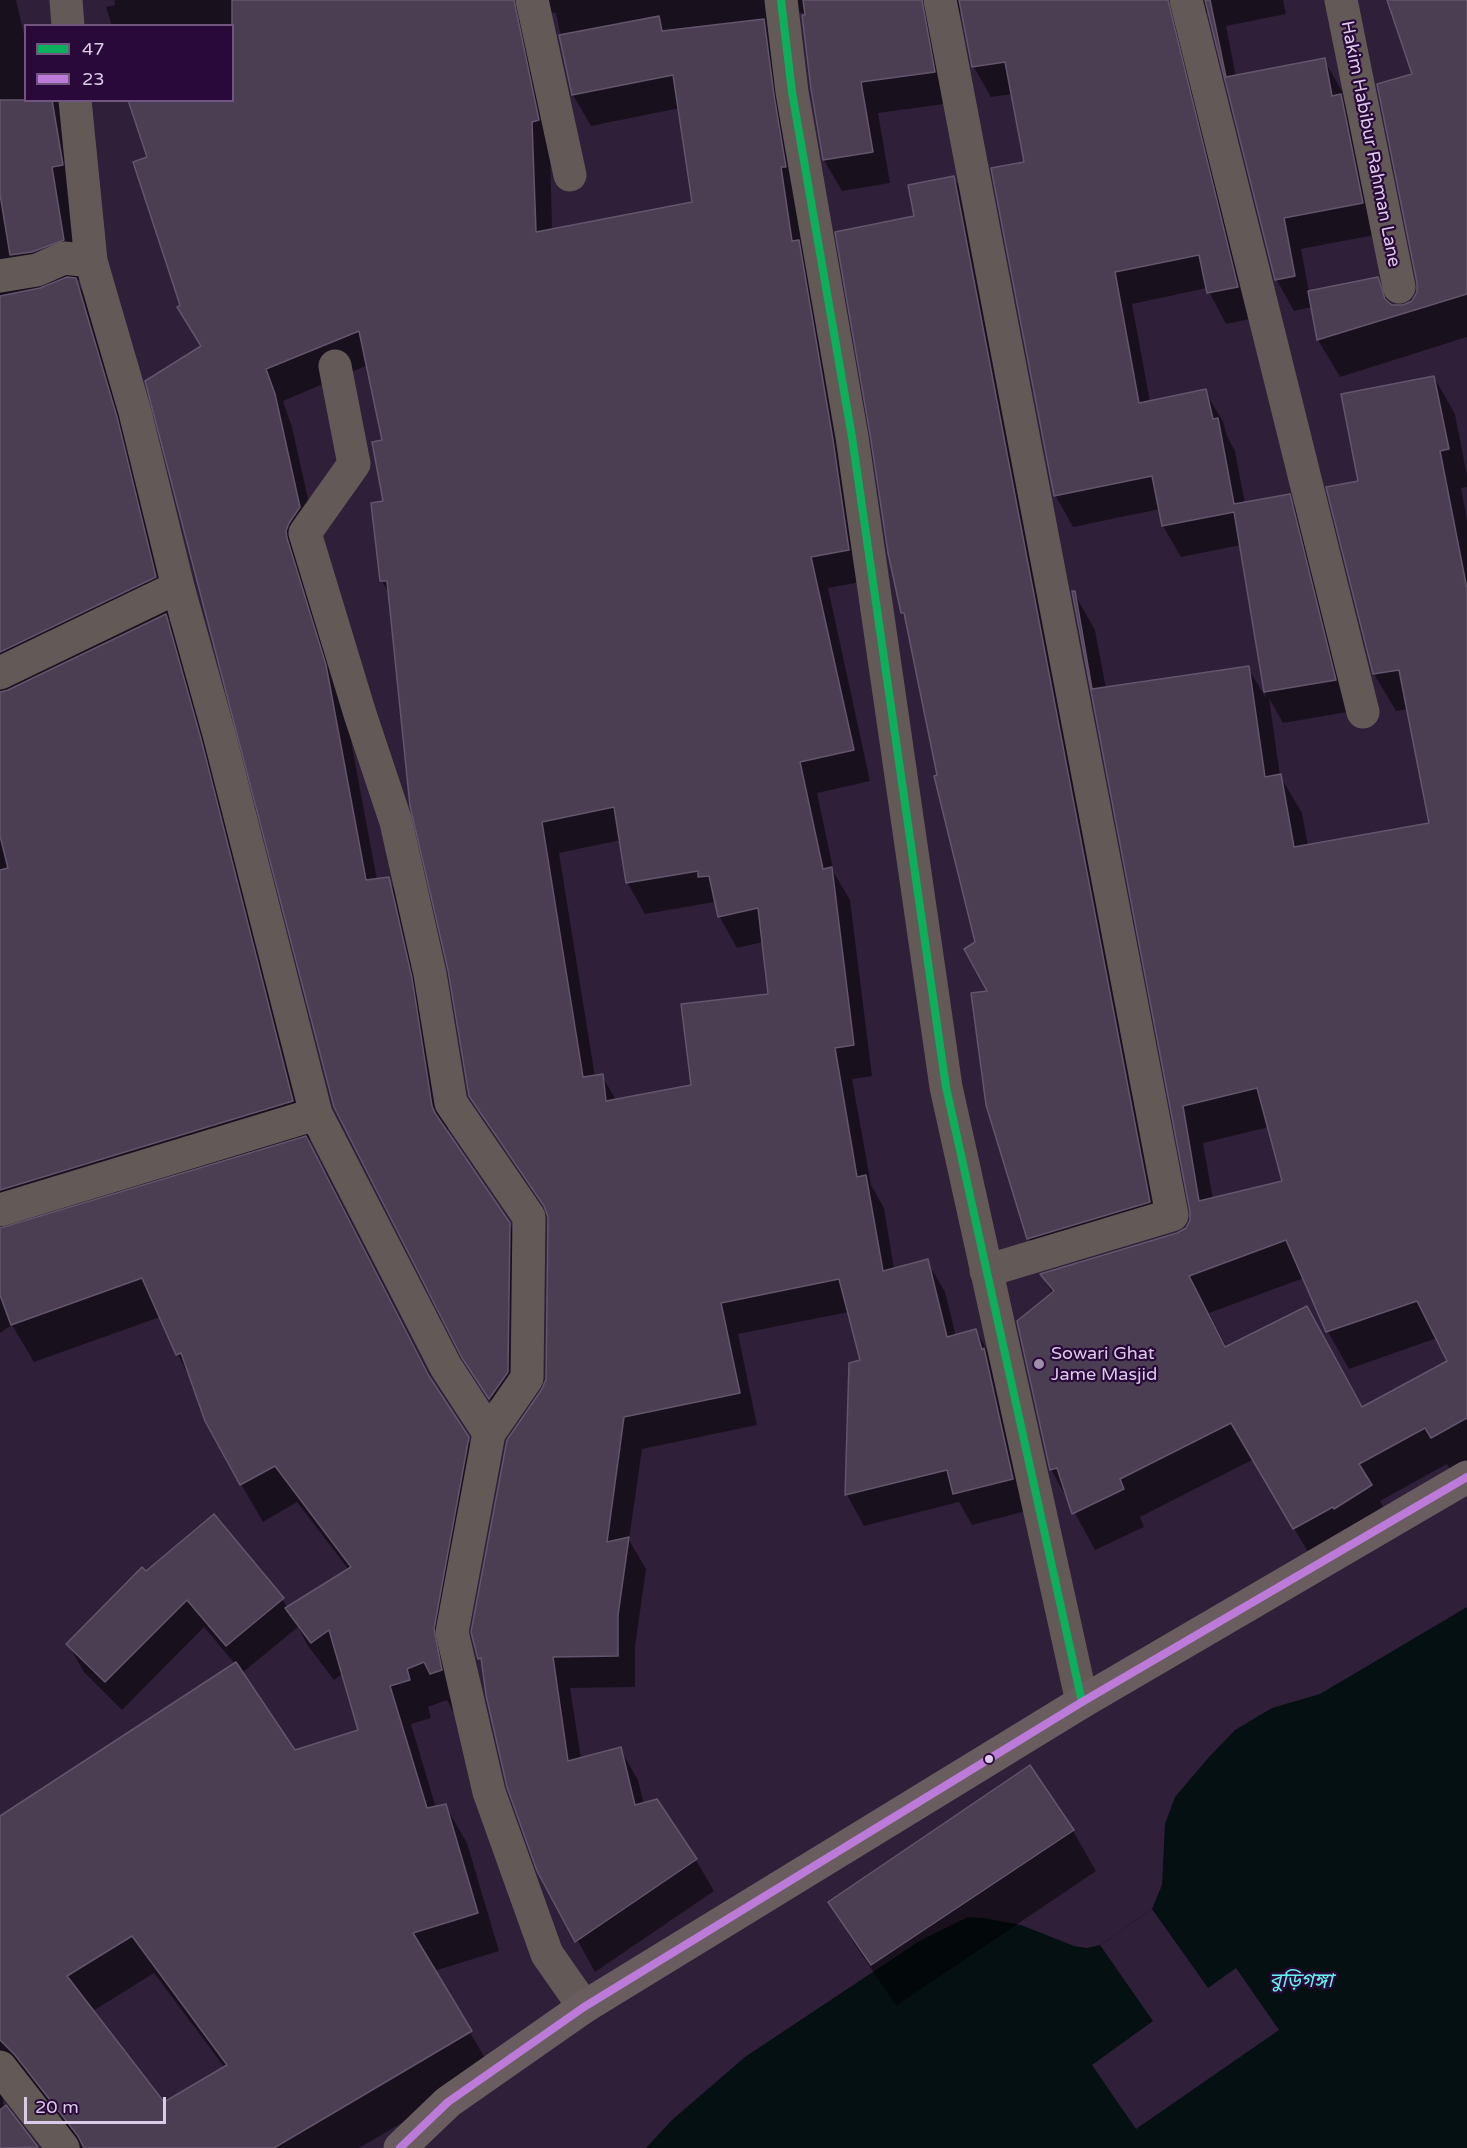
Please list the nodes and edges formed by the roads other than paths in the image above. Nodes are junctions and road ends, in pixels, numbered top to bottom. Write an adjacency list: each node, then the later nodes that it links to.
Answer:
1 (66, 0): 7 (street)
2 (531, 0): 9 (street)
3 (781, 0): 19 (street)
4 (940, 0): 19 (street)
5 (1186, 0): 16 (street)
6 (1341, 0): 12 (street, Hakim Habibur Rahman Lane)
7 (68, 24)
8 (75, 102): 10 (street)
9 (570, 175)
10 (91, 261): 11 (street); 14 (street)
11 (0, 276)
12 (1399, 287)
13 (335, 366): 20 (street)
14 (178, 587): 15 (street); 17 (street)
15 (0, 673)
16 (1364, 712)
17 (316, 1114): 18 (street); 20 (street)
18 (0, 1210)
19 (986, 1271): 22 (street)
20 (489, 1433): 23 (street)
21 (1467, 1477): 22 (highway)
22 (1082, 1702): 23 (highway)
23 (584, 2007): 26 (highway)
24 (0, 2067): 25 (street)
25 (63, 2148)
26 (400, 2148)

